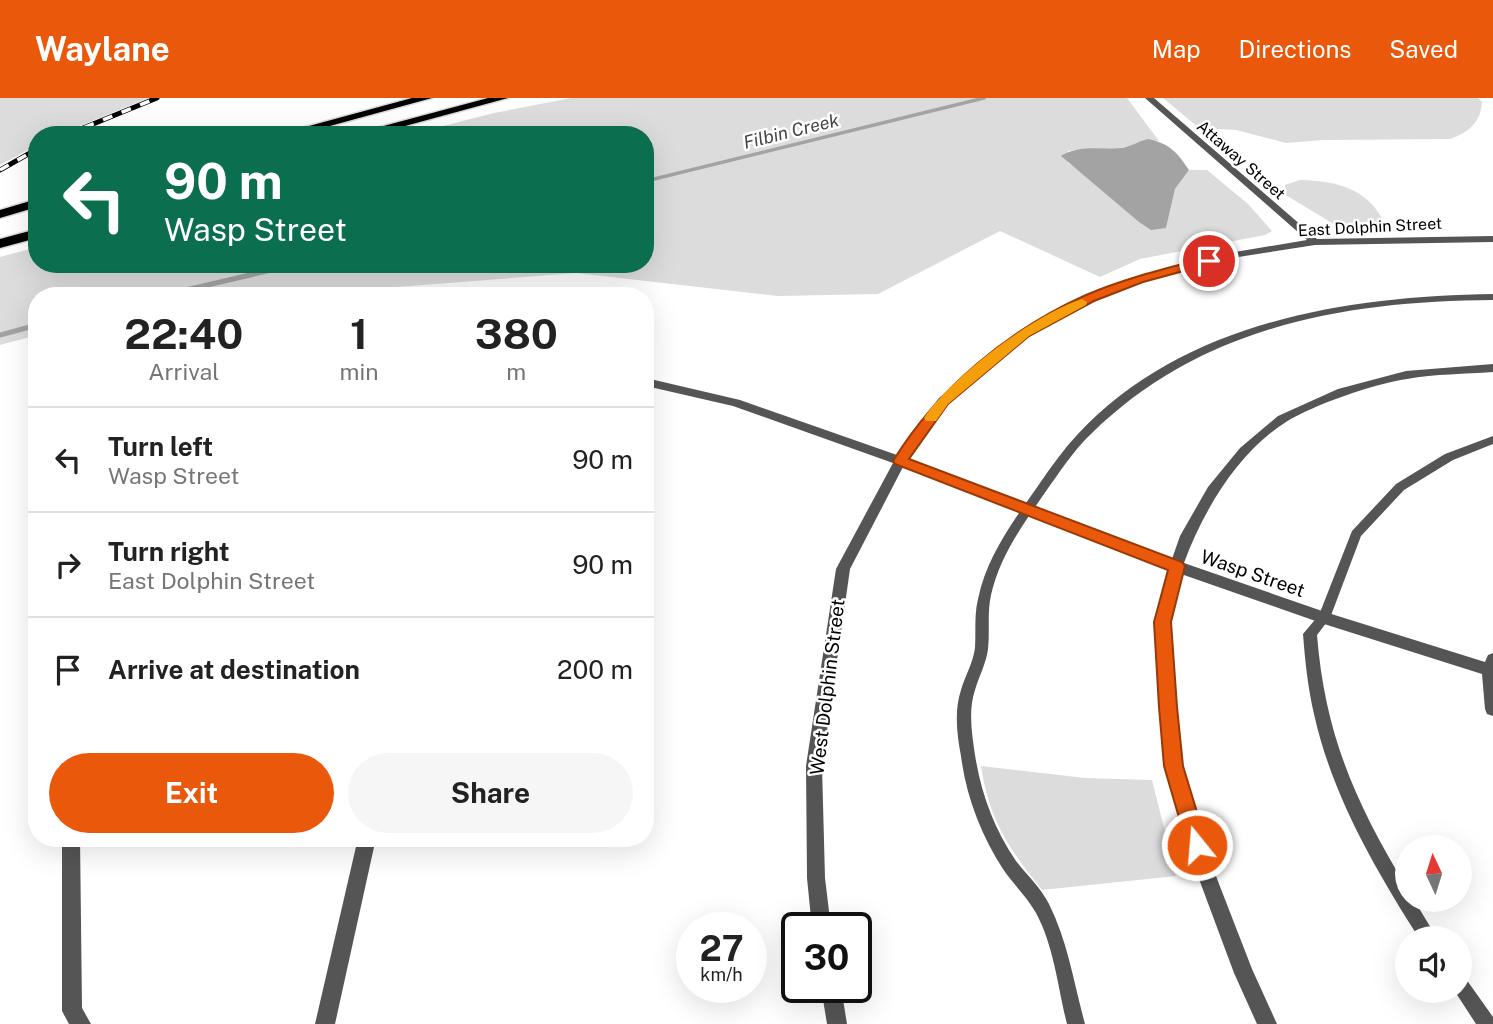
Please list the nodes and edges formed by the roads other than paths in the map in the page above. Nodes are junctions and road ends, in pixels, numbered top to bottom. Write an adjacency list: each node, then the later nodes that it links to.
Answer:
1 (426, 98): 4 (highway)
2 (502, 98): 5 (highway)
3 (1149, 98): 10 (street, Attaway Street)
4 (317, 126)
5 (392, 126)
6 (28, 206): 7 (highway)
7 (0, 214)
8 (28, 236): 11 (highway)
9 (1493, 239): 10 (street, East Dolphin Street)
10 (1315, 242): 16 (street, East Dolphin Street)
11 (0, 244)
12 (1493, 297): 17 (lane)
13 (1493, 368): 18 (street)
14 (654, 384): 16 (street, Wasp Street)
15 (1493, 440): 19 (lane)
16 (900, 461): 17 (street, Wasp Street); 24 (street, West Dolphin Street)
17 (1026, 509): 18 (street, Wasp Street); 31 (lane)
18 (1177, 566): 19 (street, Wasp Street); 32 (street)
19 (1324, 618): 20 (street, Wasp Street); 25 (lane)
20 (1492, 667): 21 (street)
21 (1493, 709)
22 (71, 847): 28 (street)
23 (365, 847): 29 (street)
24 (820, 912)
25 (1421, 926)
26 (1472, 1002): 33 (lane)
27 (834, 1003): 30 (street)
28 (81, 1024)
29 (325, 1024)
30 (837, 1024)
31 (1076, 1024)
32 (1267, 1024)
33 (1487, 1024)

